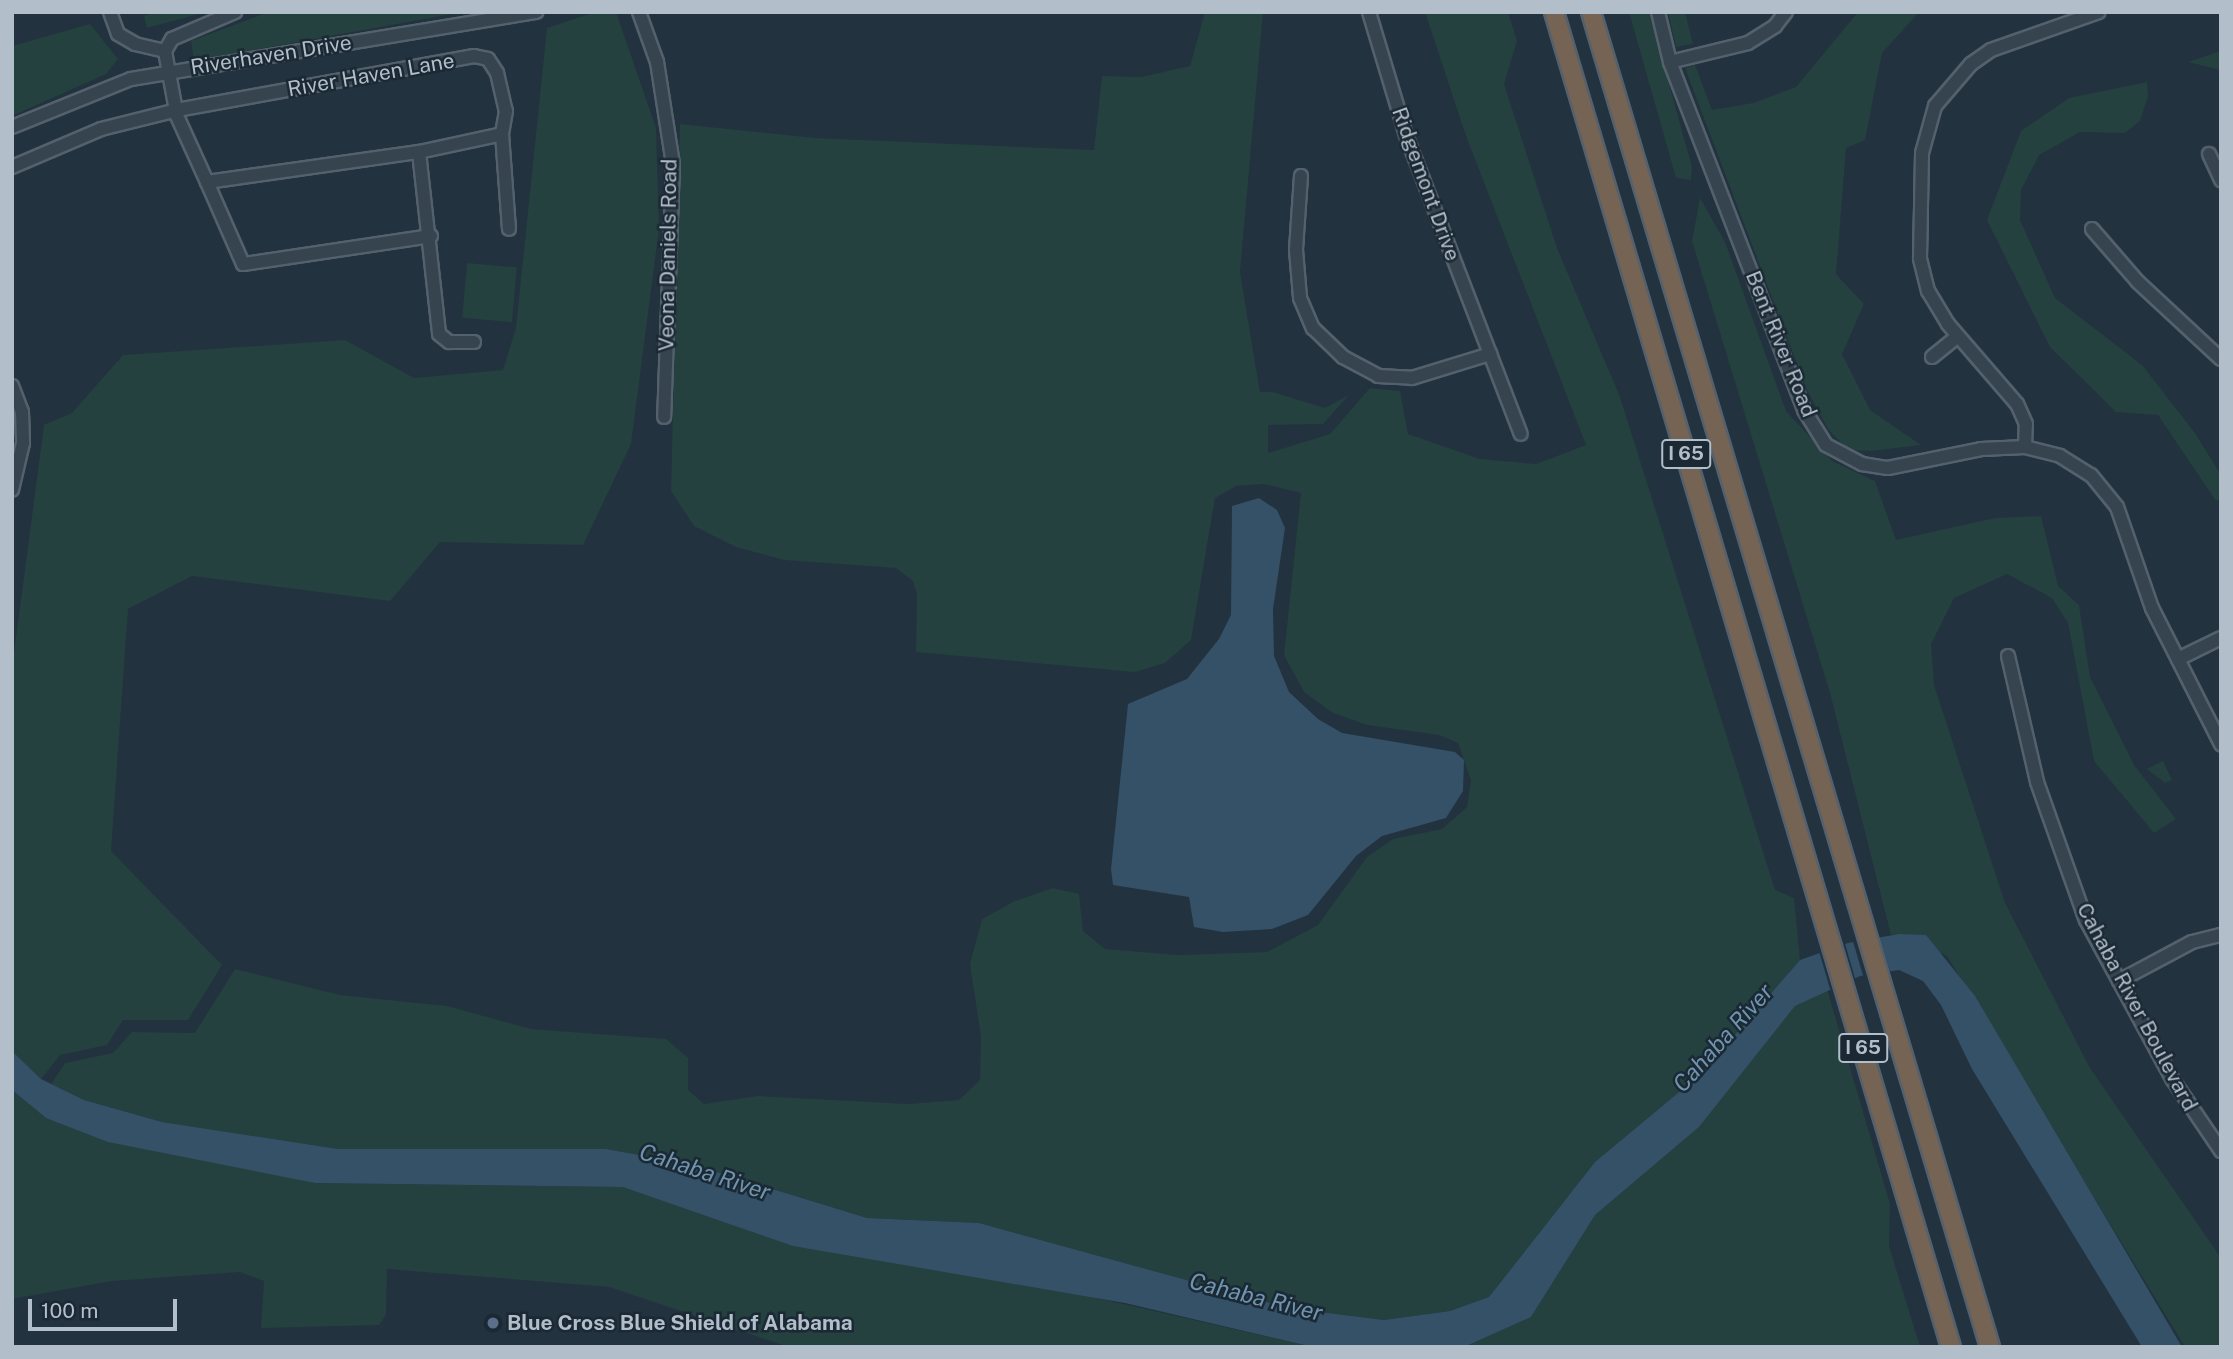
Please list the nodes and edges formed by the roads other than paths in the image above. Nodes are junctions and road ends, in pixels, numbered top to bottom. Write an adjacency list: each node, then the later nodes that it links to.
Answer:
1 (110, 12): 11 (street)
2 (235, 12): 11 (street)
3 (537, 12): 13 (street, Riverhaven Drive)
4 (639, 12): 32 (street, Veona Daniels Road)
5 (1369, 12): 28 (street, Ridgemont Drive)
6 (1554, 12): 43 (highway, I 65)
7 (1591, 12): 44 (highway, I 65)
8 (1657, 12): 12 (street, Bent River Road)
9 (1786, 12): 12 (street)
10 (2099, 12): 26 (street)
11 (165, 51): 13 (street)
12 (1670, 62): 34 (street, Bent River Road)
13 (170, 71): 14 (street); 15 (street, Riverhaven Drive)
14 (177, 110): 16 (street, River Haven Lane); 19 (street, River Haven Lane); 22 (street)
15 (12, 127)
16 (502, 134): 17 (street); 23 (street, River Haven Lane)
17 (419, 152): 22 (street); 25 (street)
18 (2209, 154): 21 (street)
19 (12, 167)
20 (1301, 176): 28 (street)
21 (2221, 180)
22 (207, 182): 25 (street)
23 (509, 229)
24 (2092, 229): 30 (street)
25 (431, 236): 27 (street)
26 (1958, 336): 29 (street); 34 (street)
27 (474, 342)
28 (1490, 354): 33 (street, Ridgemont Drive)
29 (1932, 357)
30 (2221, 359)
31 (12, 386): 35 (street)
32 (664, 417)
33 (1521, 434)
34 (2025, 447): 38 (street, Bent River Road)
35 (12, 490)
36 (2221, 638): 38 (street)
37 (2008, 656): 41 (street, Cahaba River Boulevard)
38 (2178, 659): 39 (street, Bent River Road)
39 (2221, 744)
40 (2221, 935): 41 (street)
41 (2119, 981): 42 (street, Cahaba River Boulevard)
42 (2221, 1151)
43 (1951, 1347)
44 (1990, 1347)

